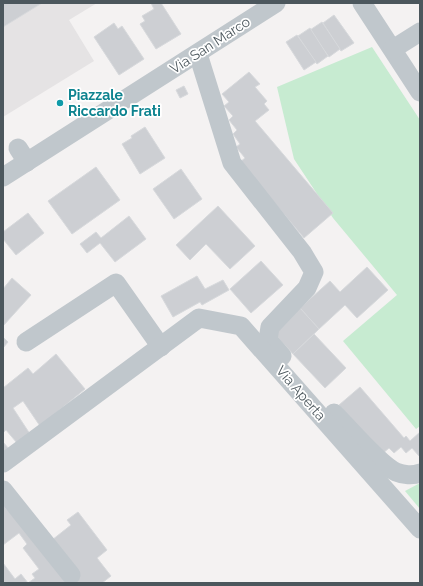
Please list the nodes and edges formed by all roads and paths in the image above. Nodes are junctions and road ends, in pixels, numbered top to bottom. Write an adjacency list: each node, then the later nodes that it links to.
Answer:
1 (276, 3): 5 (street, Via San Marco)
2 (362, 3): 4 (street)
3 (420, 32): 4 (street)
4 (393, 49): 6 (street)
5 (198, 54): 7 (street, Via San Marco); 11 (street, Via Aperta)
6 (420, 92)
7 (3, 177)
8 (26, 342): 9 (street)
9 (161, 346): 10 (street, Via Aperta); 13 (street, Via Aperta)
10 (3, 463)
11 (420, 473)
12 (3, 490): 14 (street)
13 (420, 529)
14 (71, 575)

